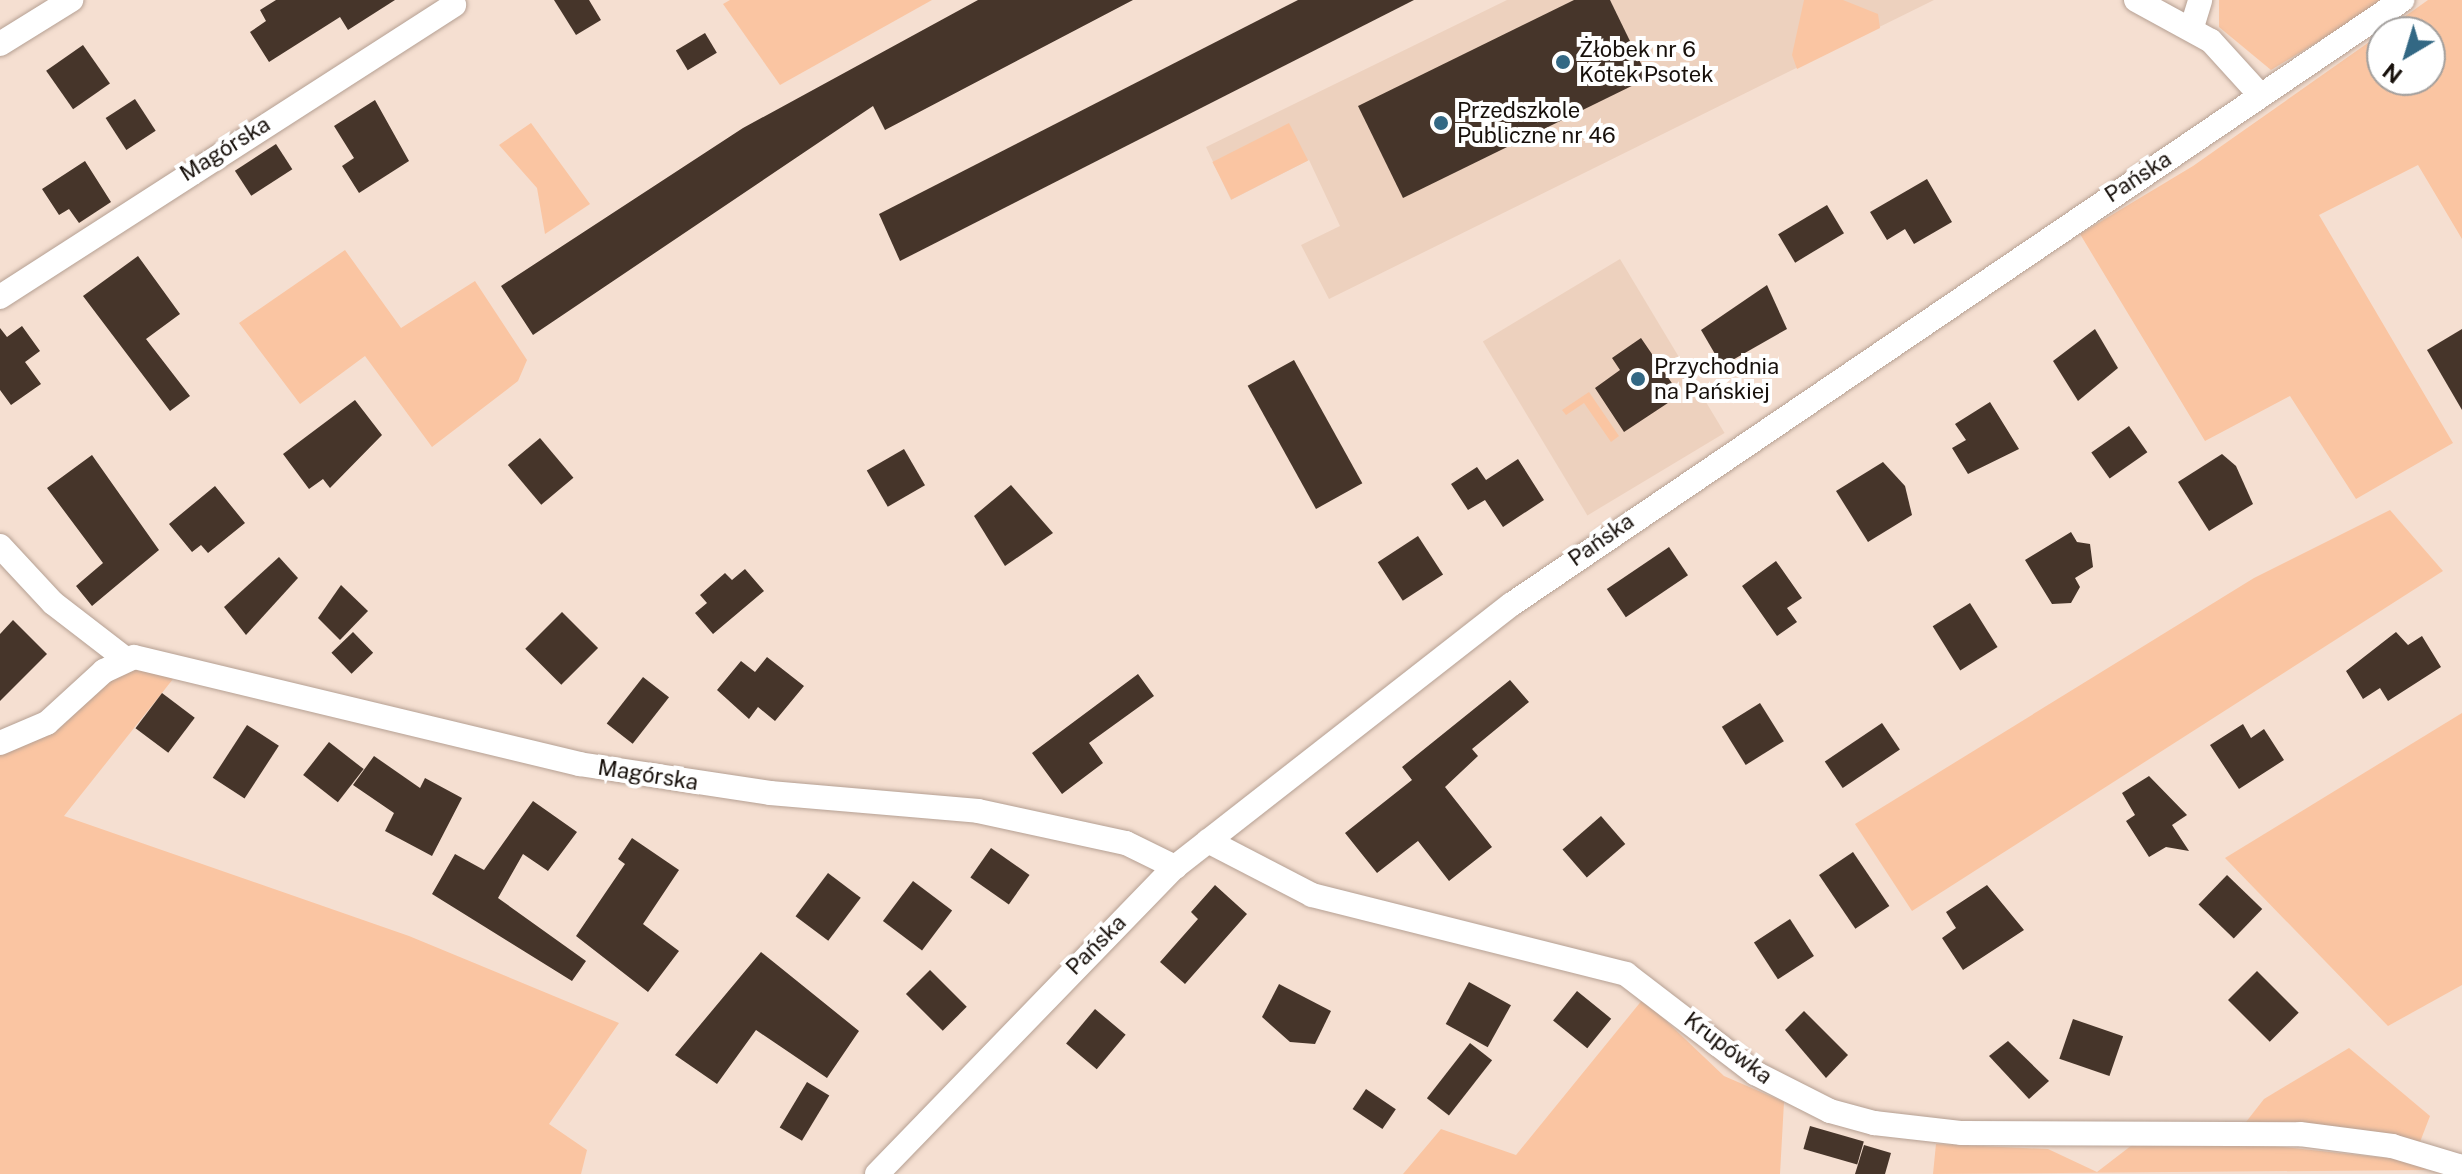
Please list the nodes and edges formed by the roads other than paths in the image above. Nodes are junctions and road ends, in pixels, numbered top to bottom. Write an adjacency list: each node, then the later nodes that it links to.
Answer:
1 (71, 0): 7 (street)
2 (2136, 0): 6 (street)
3 (2200, 0): 6 (street)
4 (2402, 0): 8 (street, Pańska)
5 (454, 5): 9 (street, Magórska)
6 (2192, 27): 8 (street)
7 (0, 44)
8 (2261, 96): 13 (street, Pańska)
9 (0, 297)
10 (0, 546): 11 (street, Magórska)
11 (123, 657): 12 (street); 14 (street, Magórska)
12 (0, 743)
13 (1208, 841): 14 (street, Pańska); 15 (street, Krupówka)
14 (1175, 867): 16 (street, Pańska)
15 (2462, 1167)
16 (877, 1174)

